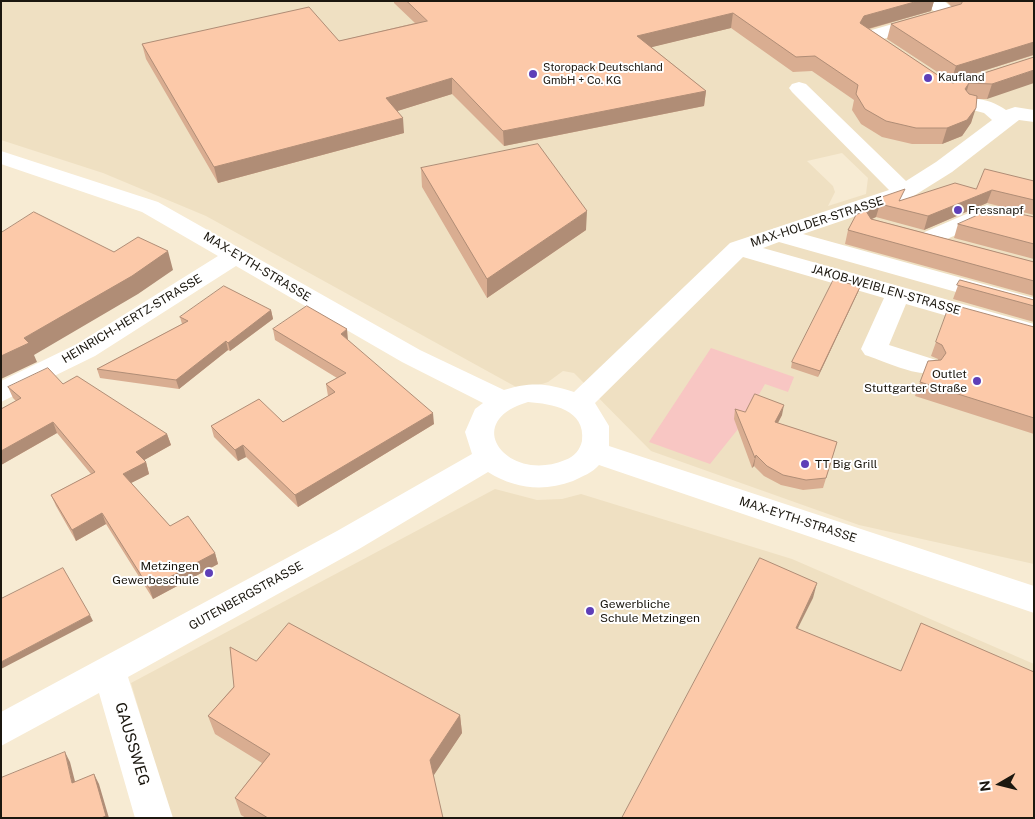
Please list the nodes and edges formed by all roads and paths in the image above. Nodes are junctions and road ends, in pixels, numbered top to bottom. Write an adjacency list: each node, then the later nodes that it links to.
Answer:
1 (931, 1): 2 (street)
2 (909, 64)
3 (799, 88): 8 (street)
4 (972, 104): 6 (street)
5 (1034, 116): 6 (street, MAX-HOLDER-STRASSE)
6 (1004, 120): 8 (street, MAX-HOLDER-STRASSE)
7 (6, 163): 13 (street, MAX-EYTH-STRASSE)
8 (904, 192): 10 (street, MAX-HOLDER-STRASSE)
9 (1034, 224): 12 (street)
10 (779, 235): 11 (street, MAX-HOLDER-STRASSE); 15 (street)
11 (738, 248): 14 (street, JAKOB-WEIBLEN-STRASSE); 20 (street, MAX-HOLDER-STRASSE)
12 (963, 249)
13 (235, 256): 18 (street, HEINRICH-HERTZ-STRASSE); 19 (street, MAX-EYTH-STRASSE)
14 (898, 294): 16 (street, JAKOB-WEIBLEN-STRASSE); 17 (street)
15 (1034, 306)
16 (1034, 333)
17 (927, 366)
18 (1, 393)
19 (502, 401): 20 (street); 22 (street)
20 (578, 404): 21 (street)
21 (594, 452): 22 (street); 23 (street, MAX-EYTH-STRASSE)
22 (489, 458): 26 (street, GUTENBERGSTRASSE)
23 (1003, 588): 24 (street, MAX-EYTH-STRASSE); 25 (street, MAX-EYTH-STRASSE)
24 (1034, 591)
25 (1034, 600)
26 (109, 670): 27 (street, GUTENBERGSTRASSE); 28 (street, GAUSSWEG)
27 (1, 730)
28 (154, 818)

